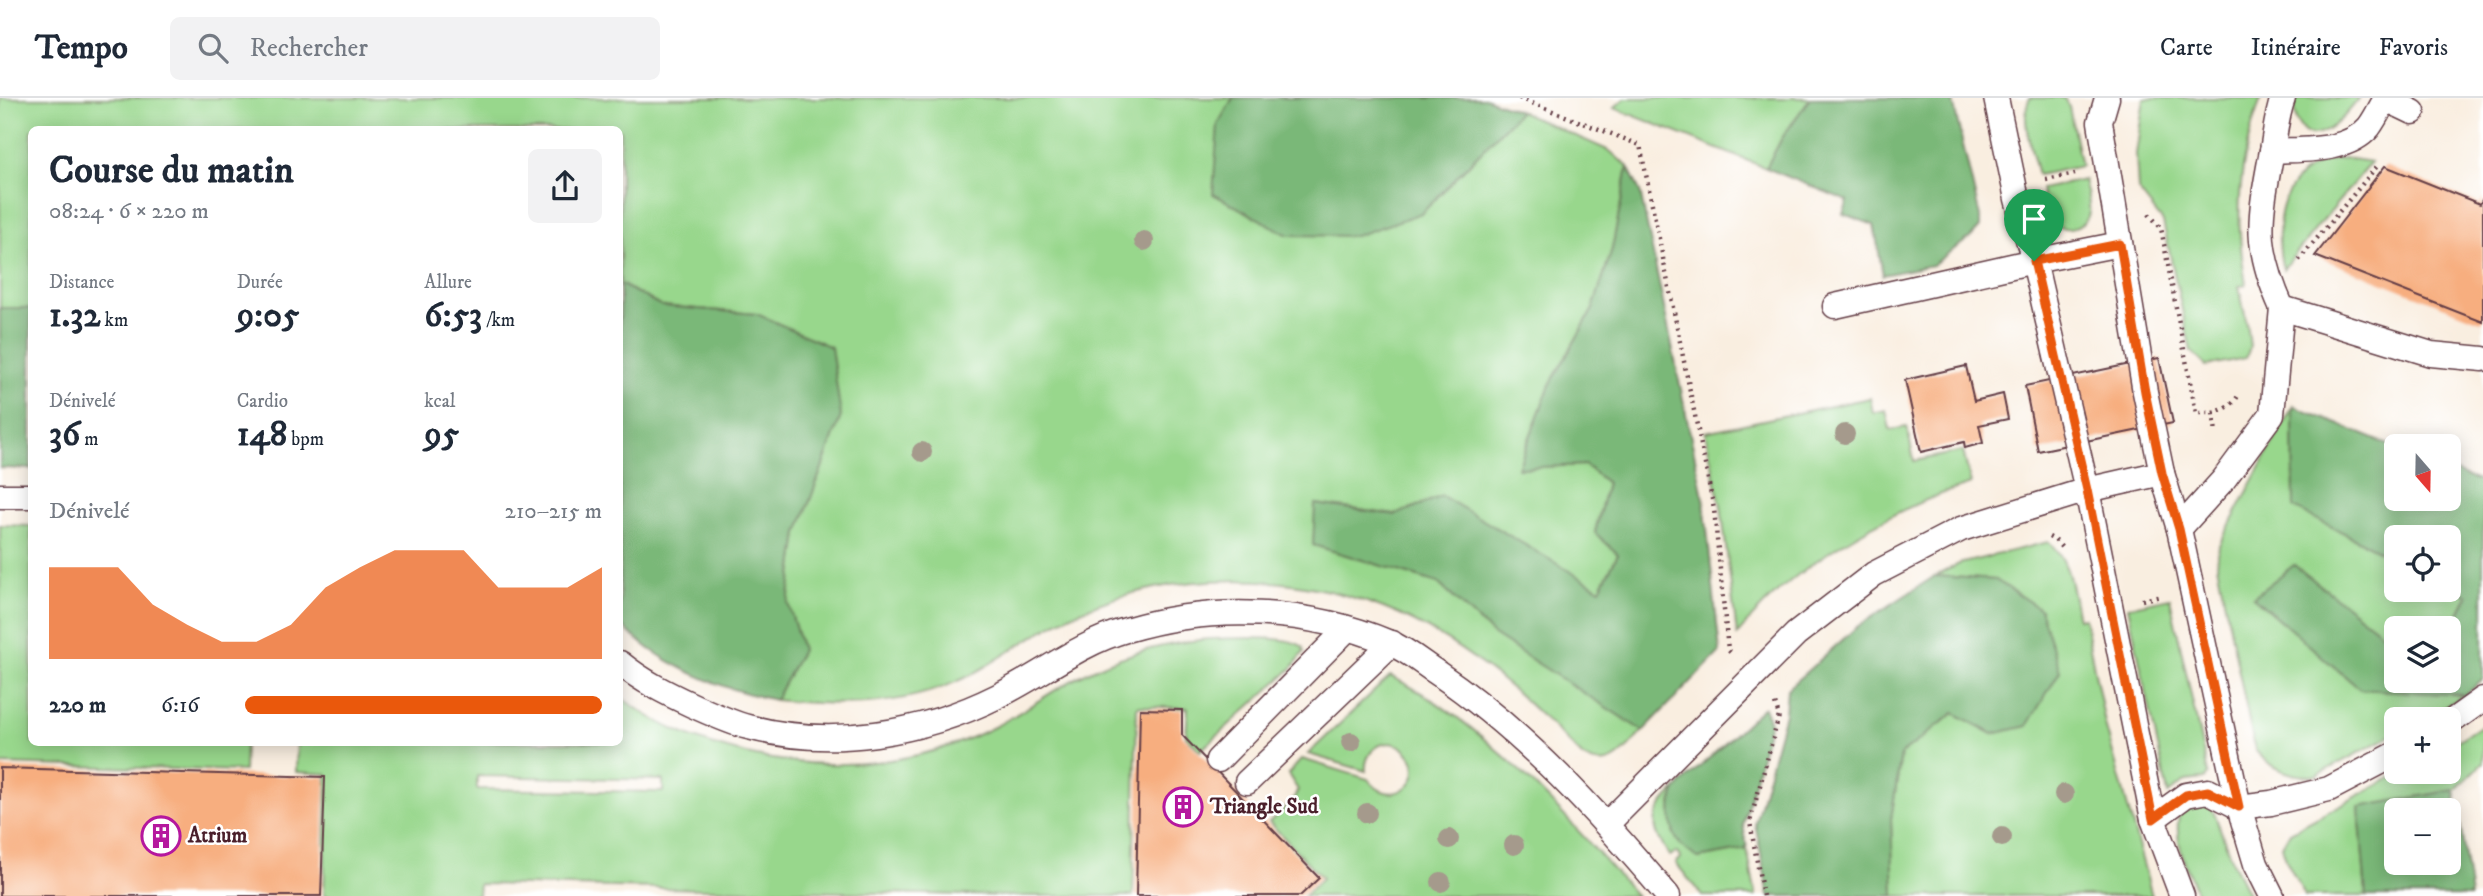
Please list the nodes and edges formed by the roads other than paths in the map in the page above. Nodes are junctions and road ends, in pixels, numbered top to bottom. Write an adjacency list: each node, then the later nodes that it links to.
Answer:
1 (1996, 98): 8 (lane)
2 (2107, 98): 7 (lane)
3 (2283, 98): 6 (lane)
4 (2386, 98): 5 (lane); 6 (lane)
5 (2413, 112)
6 (2272, 150): 10 (lane)
7 (2120, 244): 8 (lane); 12 (lane)
8 (2034, 261): 9 (lane); 13 (lane)
9 (1835, 306)
10 (2282, 308): 11 (lane); 16 (lane)
11 (2483, 359)
12 (2162, 473): 13 (lane); 16 (lane)
13 (2087, 490): 26 (lane); 27 (lane)
14 (0, 496): 15 (lane)
15 (28, 496)
16 (2179, 529): 25 (lane)
17 (1347, 629): 18 (lane); 19 (lane); 22 (lane)
18 (1392, 643): 24 (lane); 27 (lane)
19 (623, 665)
20 (2483, 699): 21 (lane)
21 (2461, 715)
22 (1218, 760)
23 (2384, 760): 25 (lane)
24 (1247, 782)
25 (2239, 807): 26 (lane); 30 (lane)
26 (2153, 819): 29 (lane)
27 (1607, 824): 28 (lane)
28 (1668, 896)
29 (2182, 896)
30 (2272, 896)

